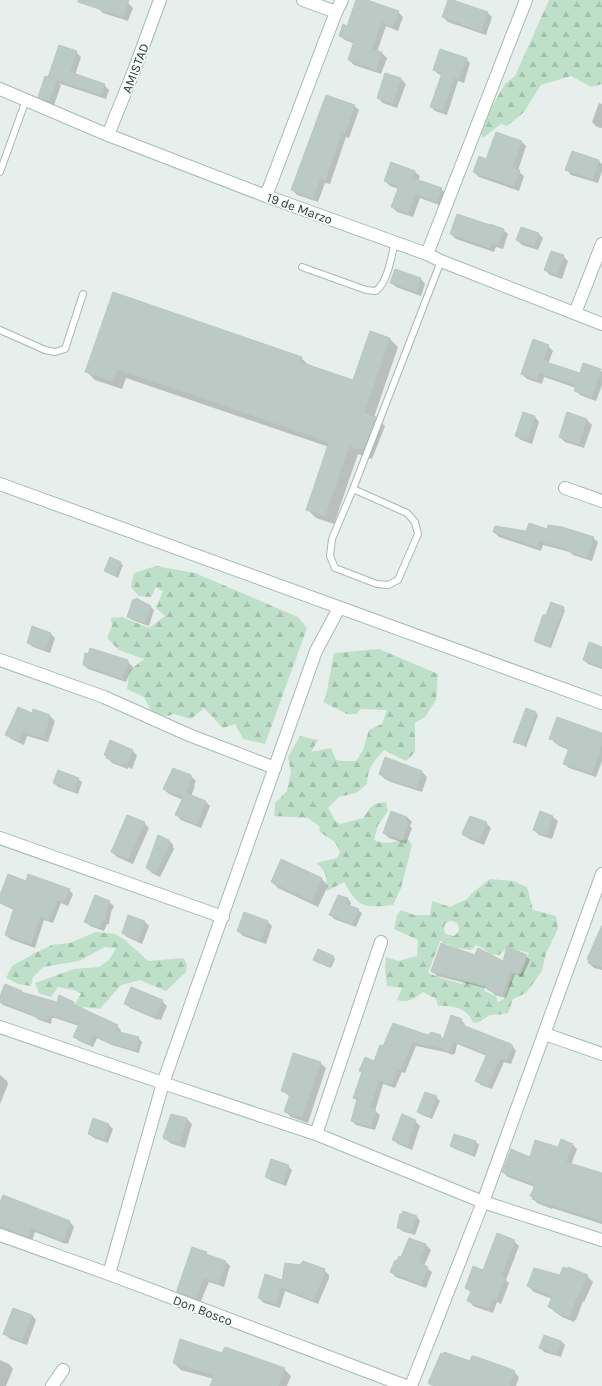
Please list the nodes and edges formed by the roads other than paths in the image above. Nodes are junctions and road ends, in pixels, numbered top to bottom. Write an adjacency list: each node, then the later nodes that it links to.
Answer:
1 (160, 0): 8 (street, AMISTAD)
2 (303, 0): 5 (street)
3 (342, 0): 5 (street)
4 (526, 0): 13 (street)
5 (336, 12): 10 (street)
6 (0, 89): 7 (street, 19 de Marzo)
7 (26, 100): 8 (street, 19 de Marzo); 9 (lane)
8 (108, 135): 10 (street, 19 de Marzo)
9 (0, 172)
10 (266, 196): 11 (street, 19 de Marzo)
11 (395, 242): 13 (street, 19 de Marzo); 15 (lane)
12 (602, 244): 17 (street)
13 (427, 254): 14 (street, 19 de Marzo)
14 (441, 261): 17 (street, 19 de Marzo); 22 (lane)
15 (302, 267)
16 (83, 294): 19 (lane)
17 (575, 313): 18 (street, 19 de Marzo)
18 (602, 324)
19 (0, 330)
20 (0, 484): 24 (street)
21 (565, 488): 23 (street)
22 (353, 489): 22 (lane)
23 (602, 501)
24 (339, 608): 26 (street); 27 (street)
25 (0, 660): 27 (street)
26 (602, 703)
27 (275, 768): 30 (street)
28 (0, 838): 30 (street)
29 (602, 874): 33 (street)
30 (223, 917): 35 (street)
31 (381, 942): 36 (street)
32 (0, 1026): 35 (street)
33 (545, 1034): 34 (street); 37 (street)
34 (602, 1054)
35 (163, 1083): 36 (street); 40 (street)
36 (316, 1134): 37 (street)
37 (483, 1202): 39 (street); 44 (street)
38 (0, 1235): 40 (street, Don Bosco)
39 (602, 1240)
40 (109, 1274): 43 (street, Don Bosco)
41 (63, 1370): 42 (street)
42 (52, 1386)
43 (406, 1386)
44 (411, 1386)

